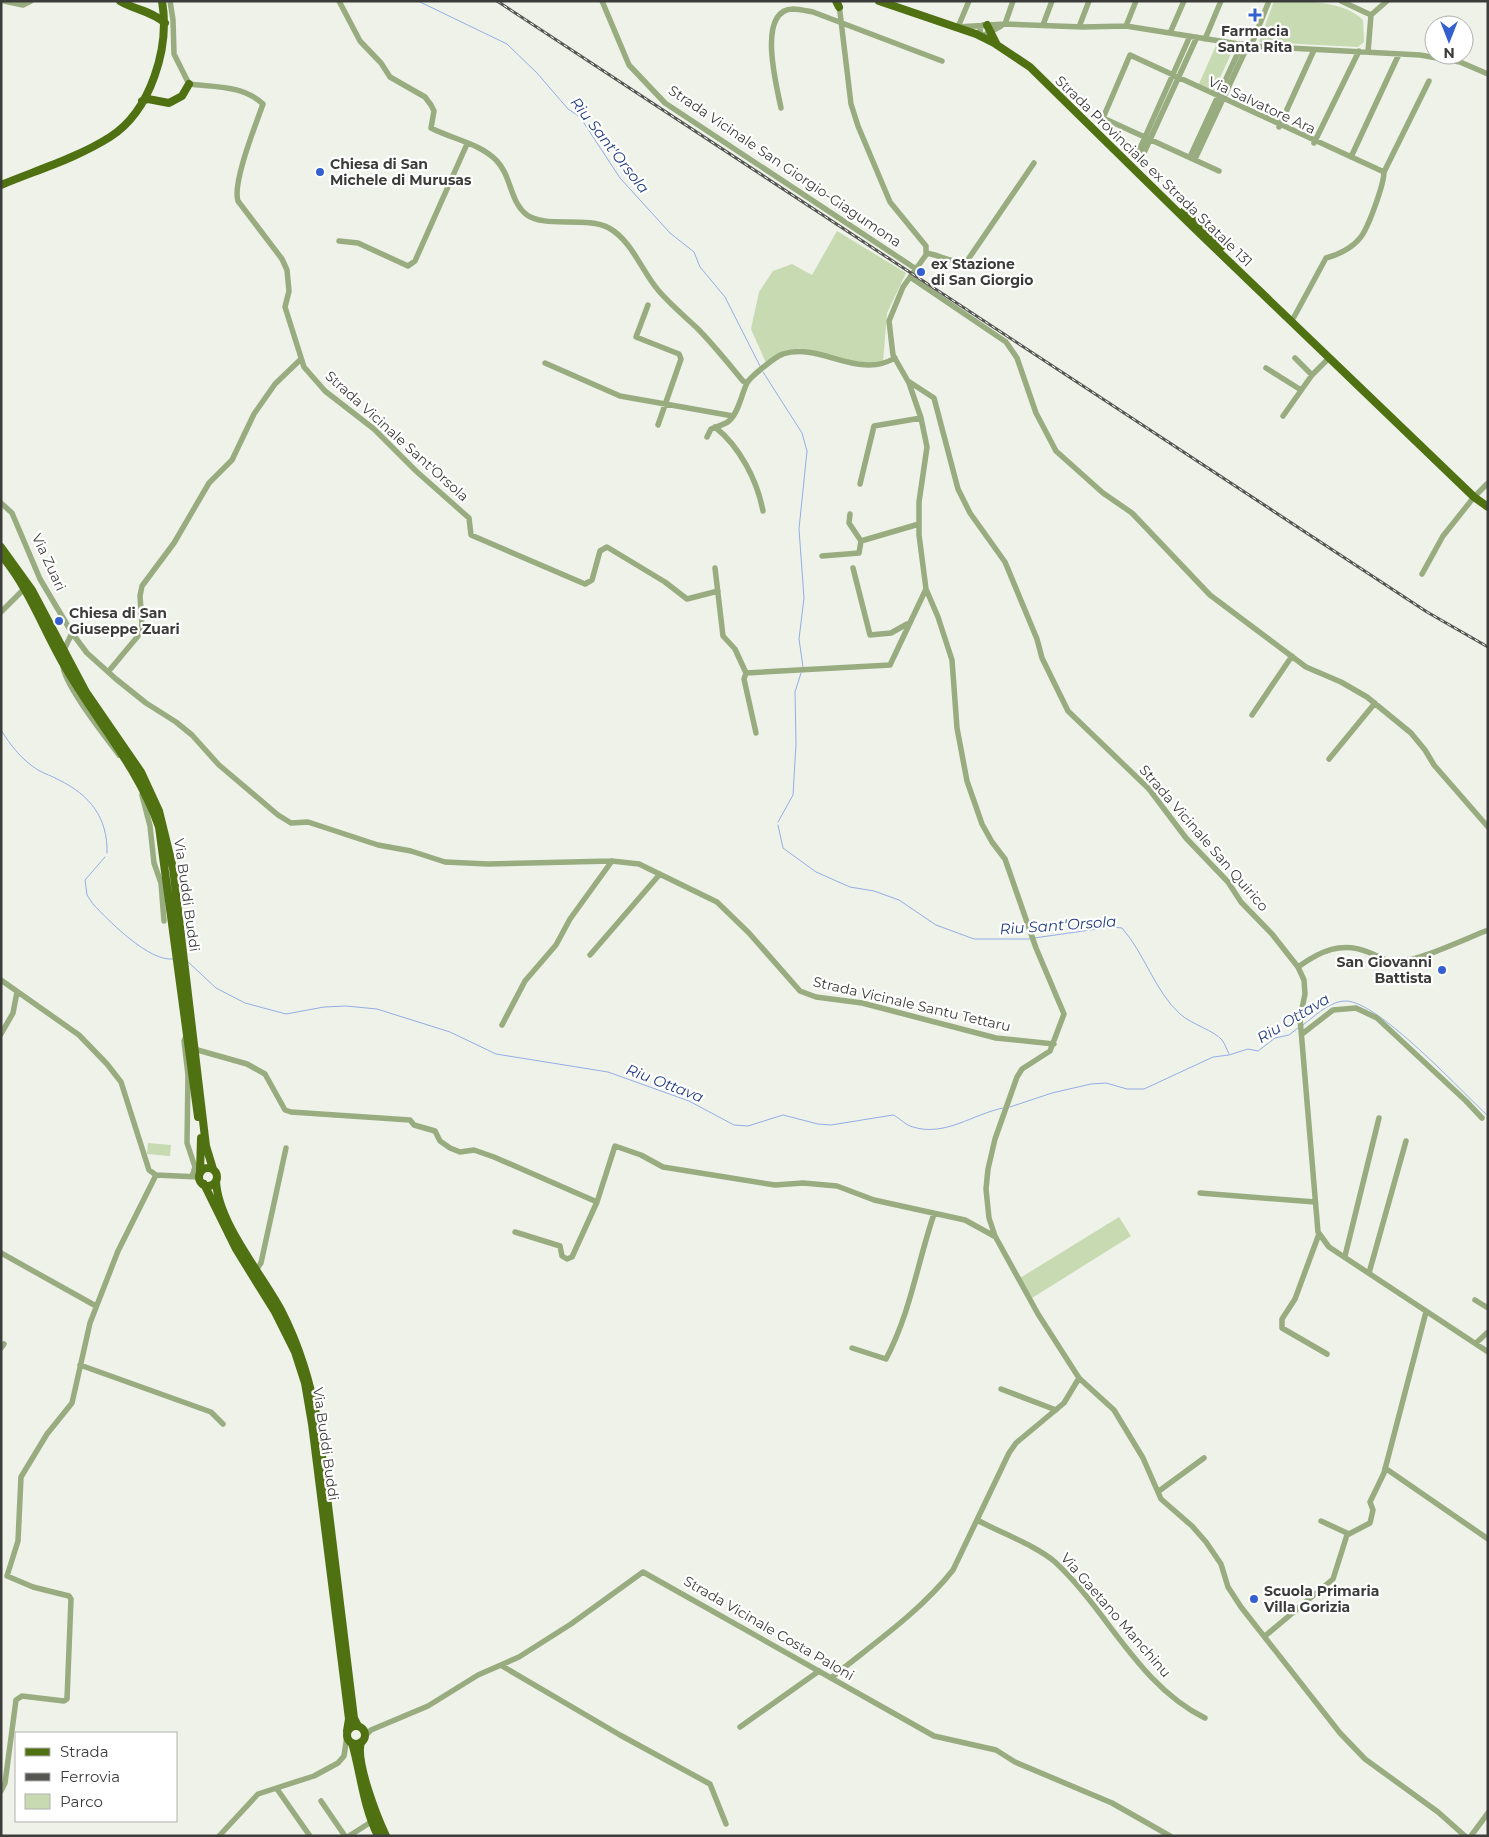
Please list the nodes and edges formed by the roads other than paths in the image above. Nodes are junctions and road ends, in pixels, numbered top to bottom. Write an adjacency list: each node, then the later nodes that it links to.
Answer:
1 (4, 1): 2 (street)
2 (31, 1)
3 (120, 1): 19 (main road)
4 (339, 1): 53 (street)
5 (602, 1): 63 (street, Strada Vicinale San Giorgio-Giagumona)
6 (879, 1): 26 (main road)
7 (969, 1): 26 (street)
8 (1013, 1): 23 (street)
9 (1052, 1): 24 (street)
10 (1089, 1): 28 (street)
11 (1136, 1): 25 (street)
12 (1184, 1): 29 (street)
13 (1221, 1): 32 (street)
14 (1269, 1): 34 (street)
15 (1341, 1): 20 (street)
16 (1387, 1): 20 (street)
17 (165, 2): 19 (main road); 21 (main road); 44 (street)
18 (839, 3): 22 (street)
19 (151, 14): 21 (main road)
20 (1371, 15): 37 (street)
21 (165, 23): 45 (main road)
22 (840, 23): 39 (street); 49 (street); 62 (street)
23 (1005, 24): 24 (street); 27 (street)
24 (1043, 25): 28 (street)
25 (1126, 26): 28 (street); 29 (street)
26 (958, 27): 27 (street); 30 (main road)
27 (987, 27): 30 (street); 30 (street); 33 (main road)
28 (1079, 27)
29 (1170, 33): 31 (street)
30 (981, 37): 33 (main road)
31 (1194, 37): 32 (street); 42 (street)
32 (1205, 39): 34 (street)
33 (997, 45): 41 (main road)
34 (1247, 45): 35 (street); 46 (street)
35 (1314, 50): 36 (street); 50 (street)
36 (1359, 51): 37 (street); 52 (street)
37 (1368, 52): 38 (street)
38 (1399, 54): 40 (street); 55 (street)
39 (942, 61)
40 (1488, 74)
41 (1039, 75): 66 (main road, Strada Provinciale ex Strada Statale 131); 69 (main road, Strada Provinciale ex Strada Statale 131)
42 (1175, 77): 46 (street, Via Salvatore Ara); 51 (street); 51 (street, Via Salvatore Ara)
43 (1429, 81): 59 (street)
44 (188, 84): 48 (main road); 70 (street, Strada Vicinale Sant'Orsola)
45 (148, 90): 47 (main road); 48 (main road)
46 (1220, 98): 50 (street, Via Salvatore Ara); 56 (street)
47 (142, 101): 48 (main road); 60 (main road)
48 (157, 102)
49 (781, 108)
50 (1280, 125): 52 (street, Via Salvatore Ara)
51 (1147, 138): 54 (street); 56 (street)
52 (1315, 142): 55 (street, Via Salvatore Ara); 59 (street, Via Salvatore Ara)
53 (467, 144): 61 (street); 75 (street)
54 (1139, 156)
55 (1351, 157): 59 (street, Via Salvatore Ara)
56 (1192, 158): 58 (street)
57 (1034, 163): 62 (street)
58 (1219, 171)
59 (1384, 173): 66 (street)
60 (1, 185)
61 (339, 241)
62 (926, 253): 63 (street)
63 (916, 269): 64 (street)
64 (910, 277): 67 (street); 106 (street)
65 (648, 305): 77 (street)
66 (1294, 317): 86 (main road, Strada Provinciale ex Strada Statale 131)
67 (895, 358): 74 (street); 75 (street)
68 (1295, 358): 73 (street)
69 (1329, 358): 73 (street); 86 (main road, Strada Provinciale ex Strada Statale 131)
70 (301, 359): 101 (street, Strada Vicinale Sant'Orsola); 108 (street)
71 (545, 363): 77 (street)
72 (1266, 368): 76 (street)
73 (1312, 375): 76 (street)
74 (908, 381): 80 (street); 124 (street, Strada Vicinale San Quirico)
75 (747, 383): 78 (street)
76 (1301, 390): 79 (street)
77 (666, 402): 78 (street); 81 (street)
78 (733, 416): 82 (street)
79 (1283, 416)
80 (921, 418): 85 (street); 90 (street)
81 (658, 425)
82 (715, 427): 83 (street); 88 (street)
83 (707, 437)
84 (1488, 483): 86 (street)
85 (860, 484)
86 (1482, 502): 97 (street)
87 (1, 503): 98 (street, Via Zuari)
88 (763, 511)
89 (850, 514): 91 (street)
90 (919, 524): 91 (street); 100 (street)
91 (861, 541): 94 (street)
92 (1, 547): 99 (main road, Via Buddi Buddi)
93 (1, 555): 99 (main road, Via Buddi Buddi)
94 (822, 556)
95 (715, 568): 101 (street)
96 (853, 568): 103 (street)
97 (1422, 574)
98 (40, 579): 99 (street); 104 (street, Via Zuari)
99 (26, 587): 102 (street); 105 (main road, Via Buddi Buddi); 107 (main road, Via Buddi Buddi)
100 (926, 589): 103 (street); 131 (street)
101 (718, 591): 109 (street)
102 (1, 612)
103 (908, 623): 109 (street)
104 (72, 633): 105 (street); 108 (street, Strada Vicinale Santu Tettaru)
105 (64, 652): 121 (main road, Via Buddi Buddi)
106 (1292, 656): 110 (street); 111 (street)
107 (63, 667): 114 (street); 116 (main road, Via Buddi Buddi)
108 (108, 672): 117 (street, Strada Vicinale Santu Tettaru)
109 (746, 673): 112 (street)
110 (1374, 703): 113 (street); 115 (street)
111 (1252, 715)
112 (756, 733)
113 (1329, 759)
114 (150, 826): 116 (street); 119 (street)
115 (1488, 827)
116 (161, 837): 121 (main road, Via Buddi Buddi)
117 (612, 861): 118 (street, Strada Vicinale Santu Tettaru); 127 (street)
118 (660, 874): 122 (street); 131 (street, Strada Vicinale Santu Tettaru)
119 (164, 920)
120 (1488, 930): 124 (street)
121 (179, 950): 123 (main road, Via Buddi Buddi)
122 (590, 955)
123 (181, 966): 130 (main road, Via Buddi Buddi); 132 (main road, Via Buddi Buddi)
124 (1298, 967): 128 (street, Strada Vicinale San Quirico)
125 (1, 980): 126 (street)
126 (17, 992): 129 (street); 140 (street)
127 (502, 1025)
128 (1301, 1029): 136 (street); 146 (street, Strada Vicinale San Quirico)
129 (1, 1034)
130 (187, 1035): 133 (street); 134 (main road, Via Buddi Buddi)
131 (1054, 1044): 150 (street)
132 (194, 1049): 139 (main road, Via Buddi Buddi); 145 (street)
133 (187, 1091): 134 (street); 141 (street)
134 (195, 1095): 141 (main road, Via Buddi Buddi)
135 (1379, 1118): 152 (street)
136 (1482, 1118)
137 (1406, 1141): 154 (street)
138 (286, 1148): 153 (street)
139 (213, 1169): 141 (main road); 142 (main road)
140 (156, 1174): 141 (street); 156 (street)
141 (197, 1176): 143 (main road)
142 (216, 1181): 143 (main road); 153 (main road, Via Buddi Buddi)
143 (204, 1184): 185 (main road, Via Buddi Buddi)
144 (1200, 1193): 146 (street)
145 (597, 1202): 147 (street); 148 (street)
146 (1315, 1202): 149 (street, Strada Vicinale San Quirico)
147 (934, 1214): 150 (street); 161 (street)
148 (514, 1232)
149 (1319, 1234): 152 (street); 163 (street)
150 (995, 1236): 165 (street)
151 (1, 1253): 156 (street)
152 (1345, 1256): 154 (street)
153 (256, 1270): 182 (main road, Via Buddi Buddi)
154 (1369, 1273): 158 (street)
155 (1475, 1300): 157 (street)
156 (96, 1306): 164 (street)
157 (1488, 1308)
158 (1426, 1312): 160 (street); 171 (street)
159 (1488, 1332): 160 (street)
160 (1476, 1343): 162 (street)
161 (852, 1348)
162 (1488, 1352)
163 (1327, 1354)
164 (80, 1364): 167 (street); 169 (street); 188 (street)
165 (1079, 1378): 168 (street); 172 (street)
166 (1001, 1390): 168 (street)
167 (176, 1396)
168 (1056, 1410): 173 (street)
169 (223, 1424)
170 (1204, 1458): 172 (street)
171 (1385, 1468): 175 (street); 176 (street)
172 (1159, 1491): 177 (street)
173 (977, 1520): 180 (street); 181 (street, Via Gaetano Manchinu)
174 (1321, 1521): 175 (street)
175 (1348, 1535): 177 (street)
176 (1488, 1538)
177 (1265, 1636): 200 (street)
178 (502, 1666): 179 (street, Strada Vicinale Costa Paloni); 184 (street, Strada Vicinale Costa Paloni); 192 (street)
179 (819, 1671): 180 (street, Strada Vicinale Costa Paloni); 183 (street)
180 (831, 1678): 199 (street, Strada Vicinale Costa Paloni)
181 (1205, 1718)
182 (359, 1727): 184 (street); 185 (main road); 186 (main road, Via Buddi Buddi)
183 (740, 1727)
184 (372, 1730): 186 (street, Strada Vicinale Costa Paloni)
185 (349, 1737): 186 (main road); 187 (street); 191 (main road, Via Buddi Buddi)
186 (363, 1739): 198 (main road)
187 (277, 1789): 193 (street); 194 (street)
188 (1, 1791)
189 (321, 1801): 195 (street)
190 (1488, 1813): 201 (street)
191 (371, 1822): 196 (street); 197 (main road, Via Buddi Buddi)
192 (726, 1824)
193 (219, 1836)
194 (310, 1836)
195 (345, 1836)
196 (350, 1836)
197 (378, 1836)
198 (386, 1836)
199 (1170, 1836)
200 (1465, 1836)
201 (1471, 1836)

